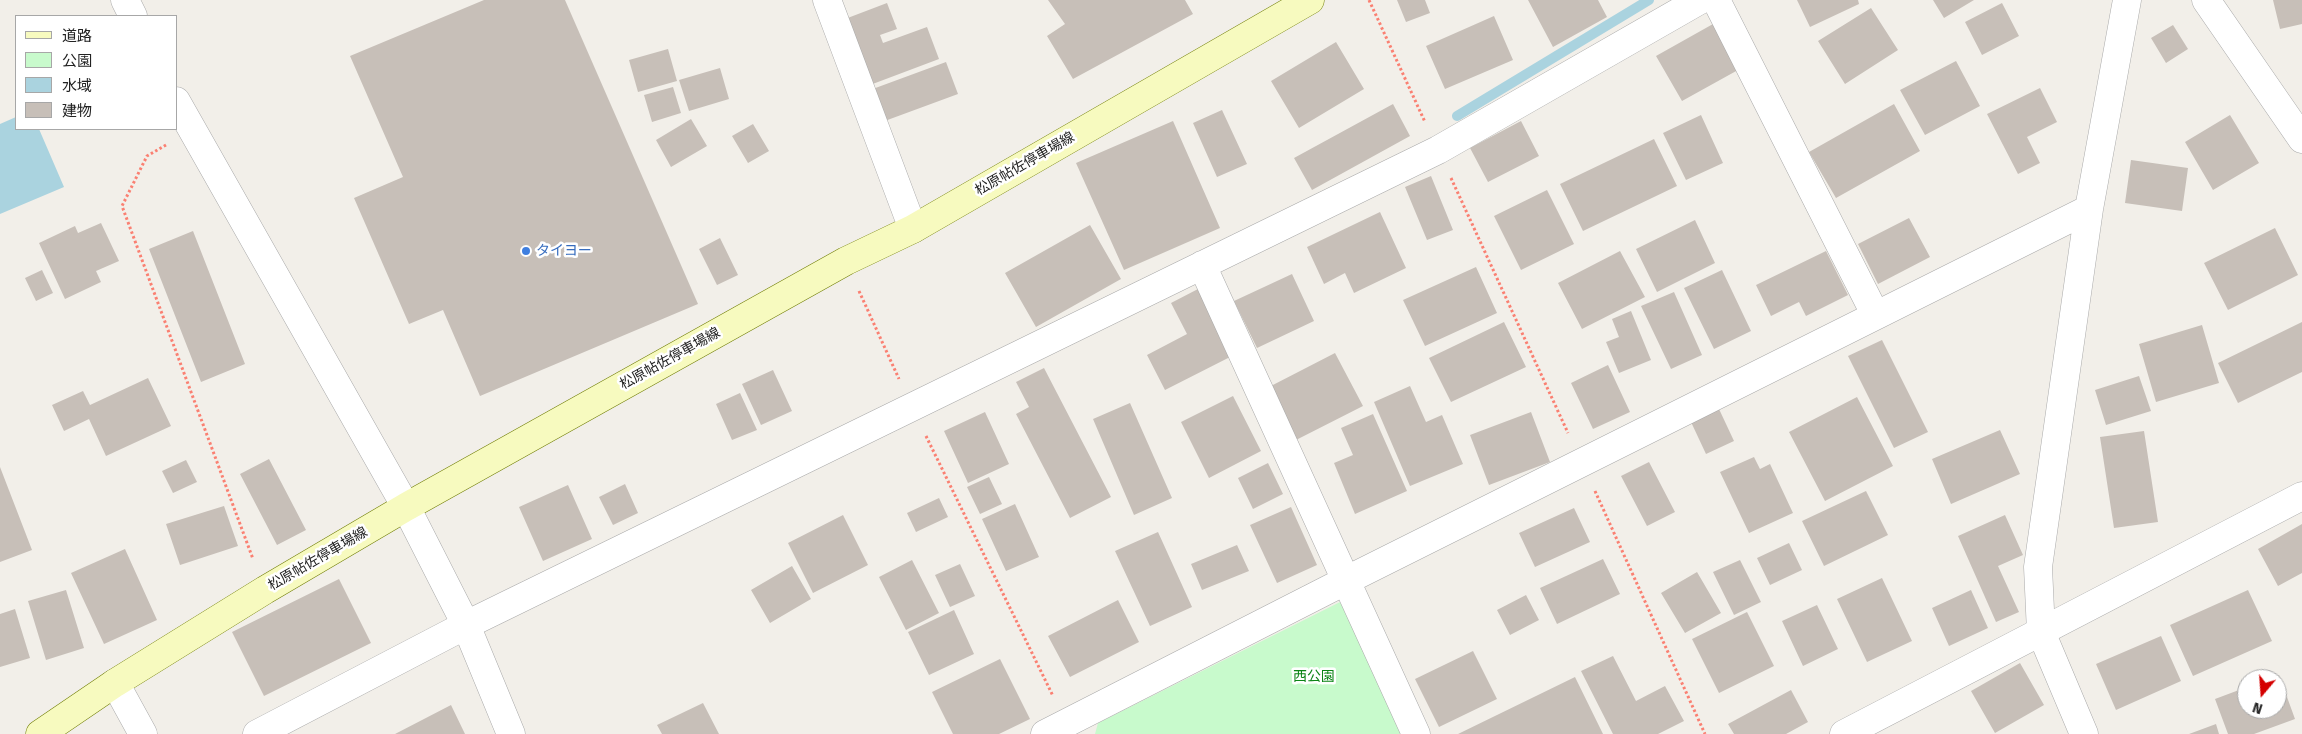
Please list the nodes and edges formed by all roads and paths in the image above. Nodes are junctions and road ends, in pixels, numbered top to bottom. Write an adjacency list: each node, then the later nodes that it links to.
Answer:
1 (125, 0): 9 (street)
2 (827, 0): 15 (street)
3 (1310, 0): 15 (main road, 松原帖佐停車場線)
4 (1370, 0): 13 (path)
5 (1700, 0): 13 (street)
6 (1716, 0): 18 (street)
7 (2127, 0): 14 (street)
8 (2206, 0): 12 (street)
9 (132, 15)
10 (178, 105): 11 (street)
11 (190, 129): 22 (street); 24 (path)
12 (2302, 139)
13 (1438, 150): 17 (street); 20 (path)
14 (2089, 209): 18 (street); 26 (street)
15 (913, 228): 16 (main road, 松原帖佐停車場線)
16 (846, 261): 19 (path); 22 (main road, 松原帖佐停車場線)
17 (1202, 264): 19 (street); 23 (street)
18 (1876, 314): 20 (street)
19 (912, 408): 25 (street); 28 (path)
20 (1582, 463): 23 (street); 34 (path)
21 (2302, 496): 26 (street)
22 (406, 507): 24 (main road, 松原帖佐停車場線); 25 (street)
23 (1345, 581): 28 (street); 33 (street)
24 (265, 590): 27 (main road, 松原帖佐停車場線)
25 (466, 625): 31 (street); 32 (street)
26 (2042, 632): 35 (street); 36 (street)
27 (115, 683): 29 (main road, 松原帖佐停車場線); 30 (street)
28 (1055, 728)
29 (40, 734)
30 (143, 734)
31 (257, 734)
32 (511, 734)
33 (1416, 734)
34 (1705, 734)
35 (1844, 734)
36 (2084, 734)

